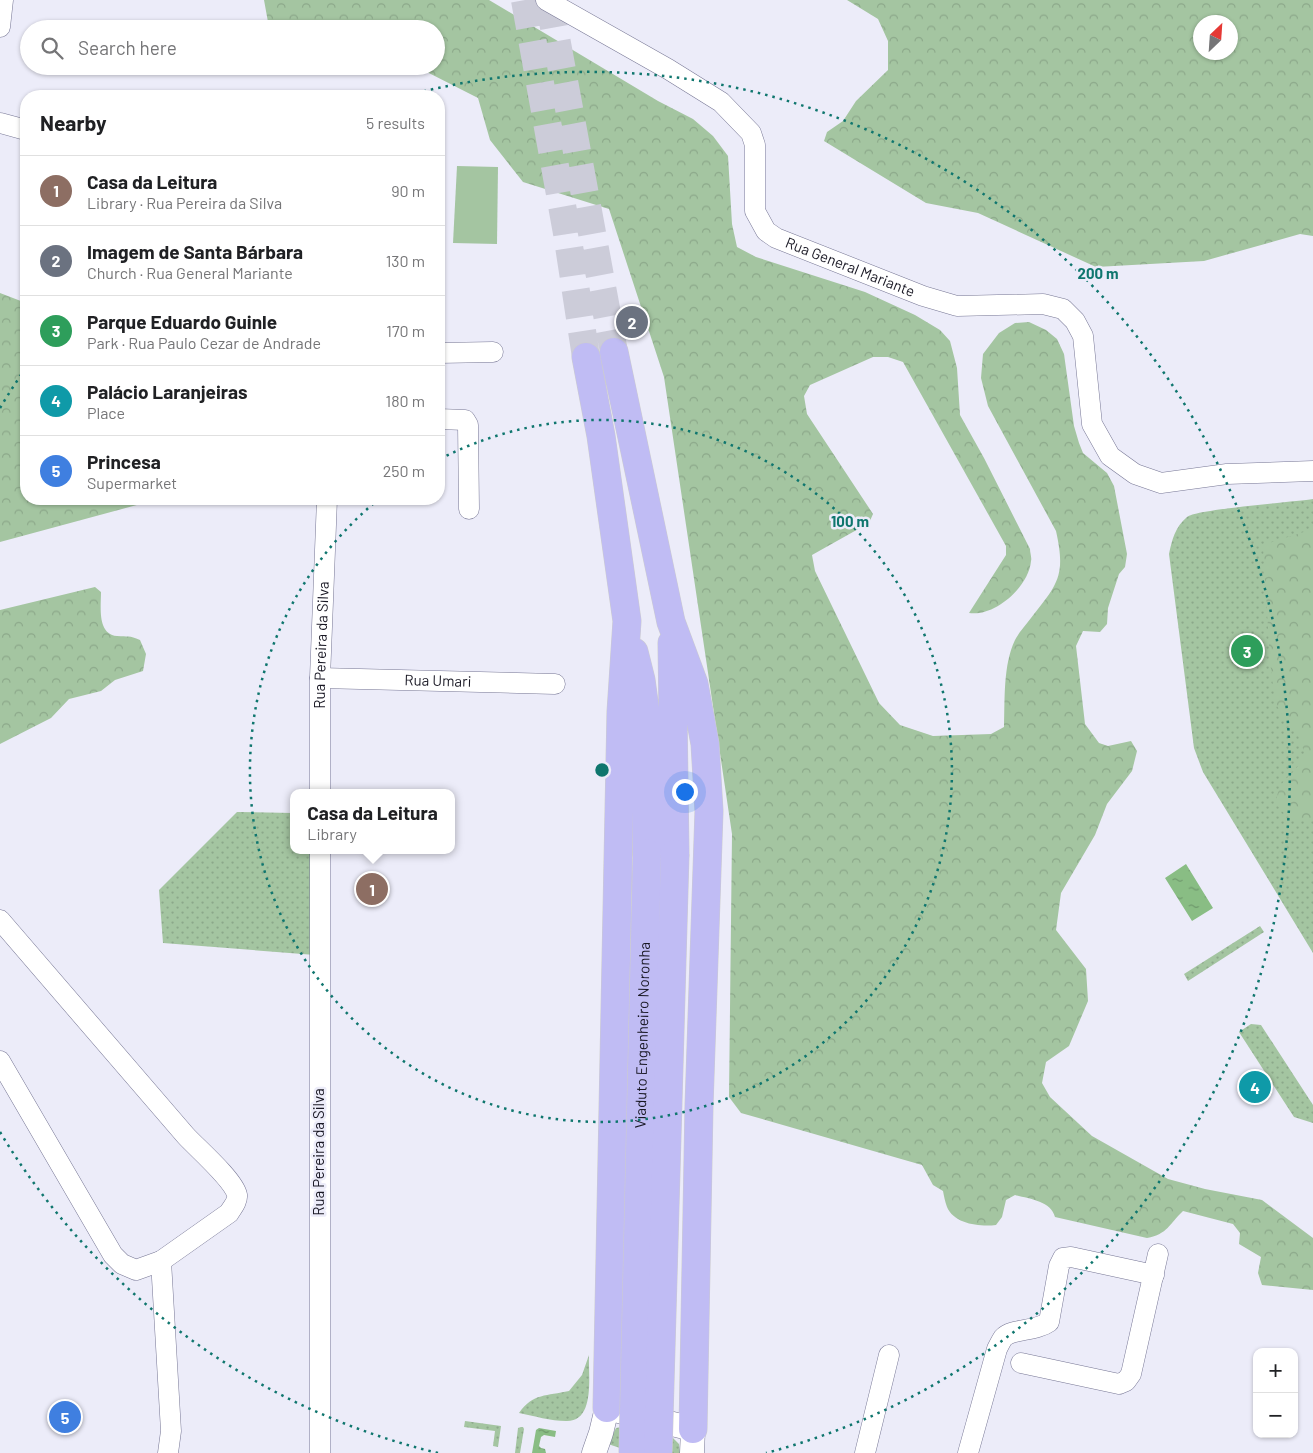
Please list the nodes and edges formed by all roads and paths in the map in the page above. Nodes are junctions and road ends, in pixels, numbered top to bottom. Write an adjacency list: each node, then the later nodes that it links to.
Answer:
1 (3, 0): 3 (street)
2 (546, 0): 11 (street, Rua General Mariante)
3 (0, 27)
4 (0, 123): 5 (street)
5 (20, 128)
6 (494, 352): 8 (street)
7 (614, 352): 15 (main road)
8 (445, 353)
9 (586, 358): 14 (main road)
10 (445, 419): 13 (street)
11 (1313, 472)
12 (327, 505): 16 (street, Rua Pereira da Silva)
13 (469, 509)
14 (627, 621): 27 (main road); 32 (main road, Viaduto Engenheiro Noronha, bridge)
15 (671, 622): 28 (main road); 33 (main road, Viaduto Engenheiro Noronha, bridge)
16 (320, 678): 17 (street, Rua Umari); 18 (street, Rua Pereira da Silva)
17 (555, 684)
18 (320, 789)
19 (320, 854): 30 (street, Rua Pereira da Silva)
20 (0, 920): 23 (street)
21 (0, 1061): 23 (street)
22 (1158, 1254): 24 (street)
23 (161, 1261): 29 (street)
24 (1154, 1275): 26 (street); 35 (street)
25 (889, 1355): 34 (street)
26 (1021, 1363)
27 (607, 1408): 28 (street); 31 (street)
28 (693, 1441)
29 (168, 1453)
30 (320, 1453)
31 (594, 1453)
32 (633, 1453)
33 (658, 1453)
34 (865, 1453)
35 (968, 1453)

